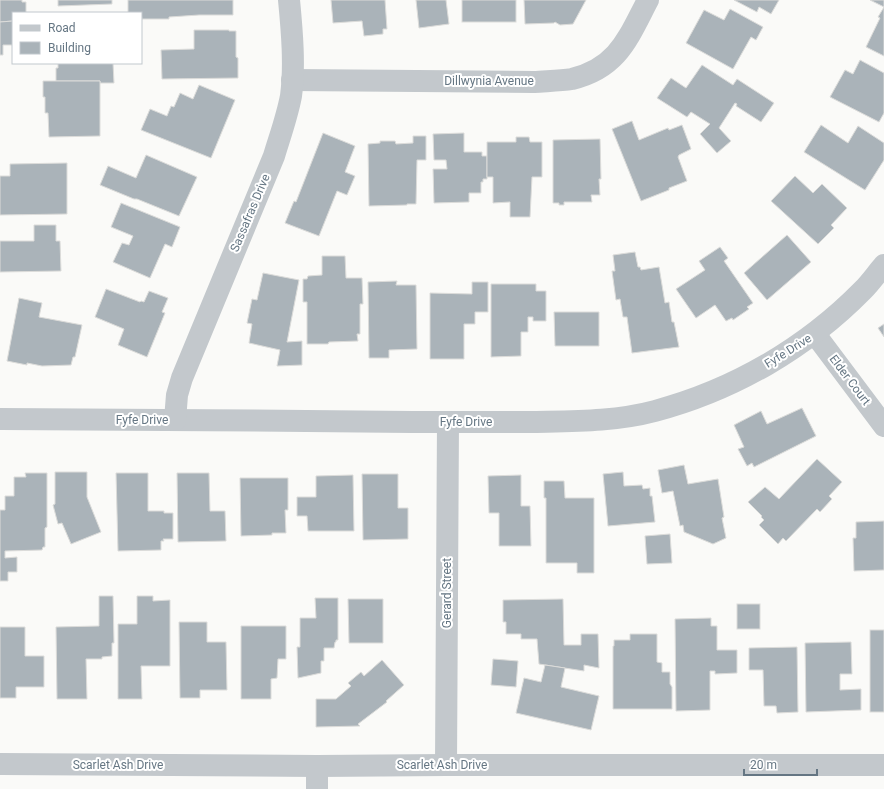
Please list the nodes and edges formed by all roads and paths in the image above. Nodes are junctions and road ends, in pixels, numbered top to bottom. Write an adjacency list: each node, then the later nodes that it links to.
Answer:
1 (289, 0): 3 (street, Sassafras Drive)
2 (648, 0): 3 (street, Dillwynia Avenue)
3 (292, 80): 7 (street, Sassafras Drive)
4 (884, 265): 5 (street, Fyfe Drive)
5 (815, 334): 8 (street, Fyfe Drive); 9 (street, Elder Court)
6 (0, 419): 7 (street, Fyfe Drive)
7 (175, 420): 8 (street, Fyfe Drive)
8 (448, 422): 11 (street, Gerard Street)
9 (884, 426)
10 (0, 764): 13 (street, Scarlet Ash Drive)
11 (446, 765): 12 (street, Scarlet Ash Drive); 13 (street, Scarlet Ash Drive)
12 (884, 765)
13 (317, 766): 14 (street)
14 (317, 789)

